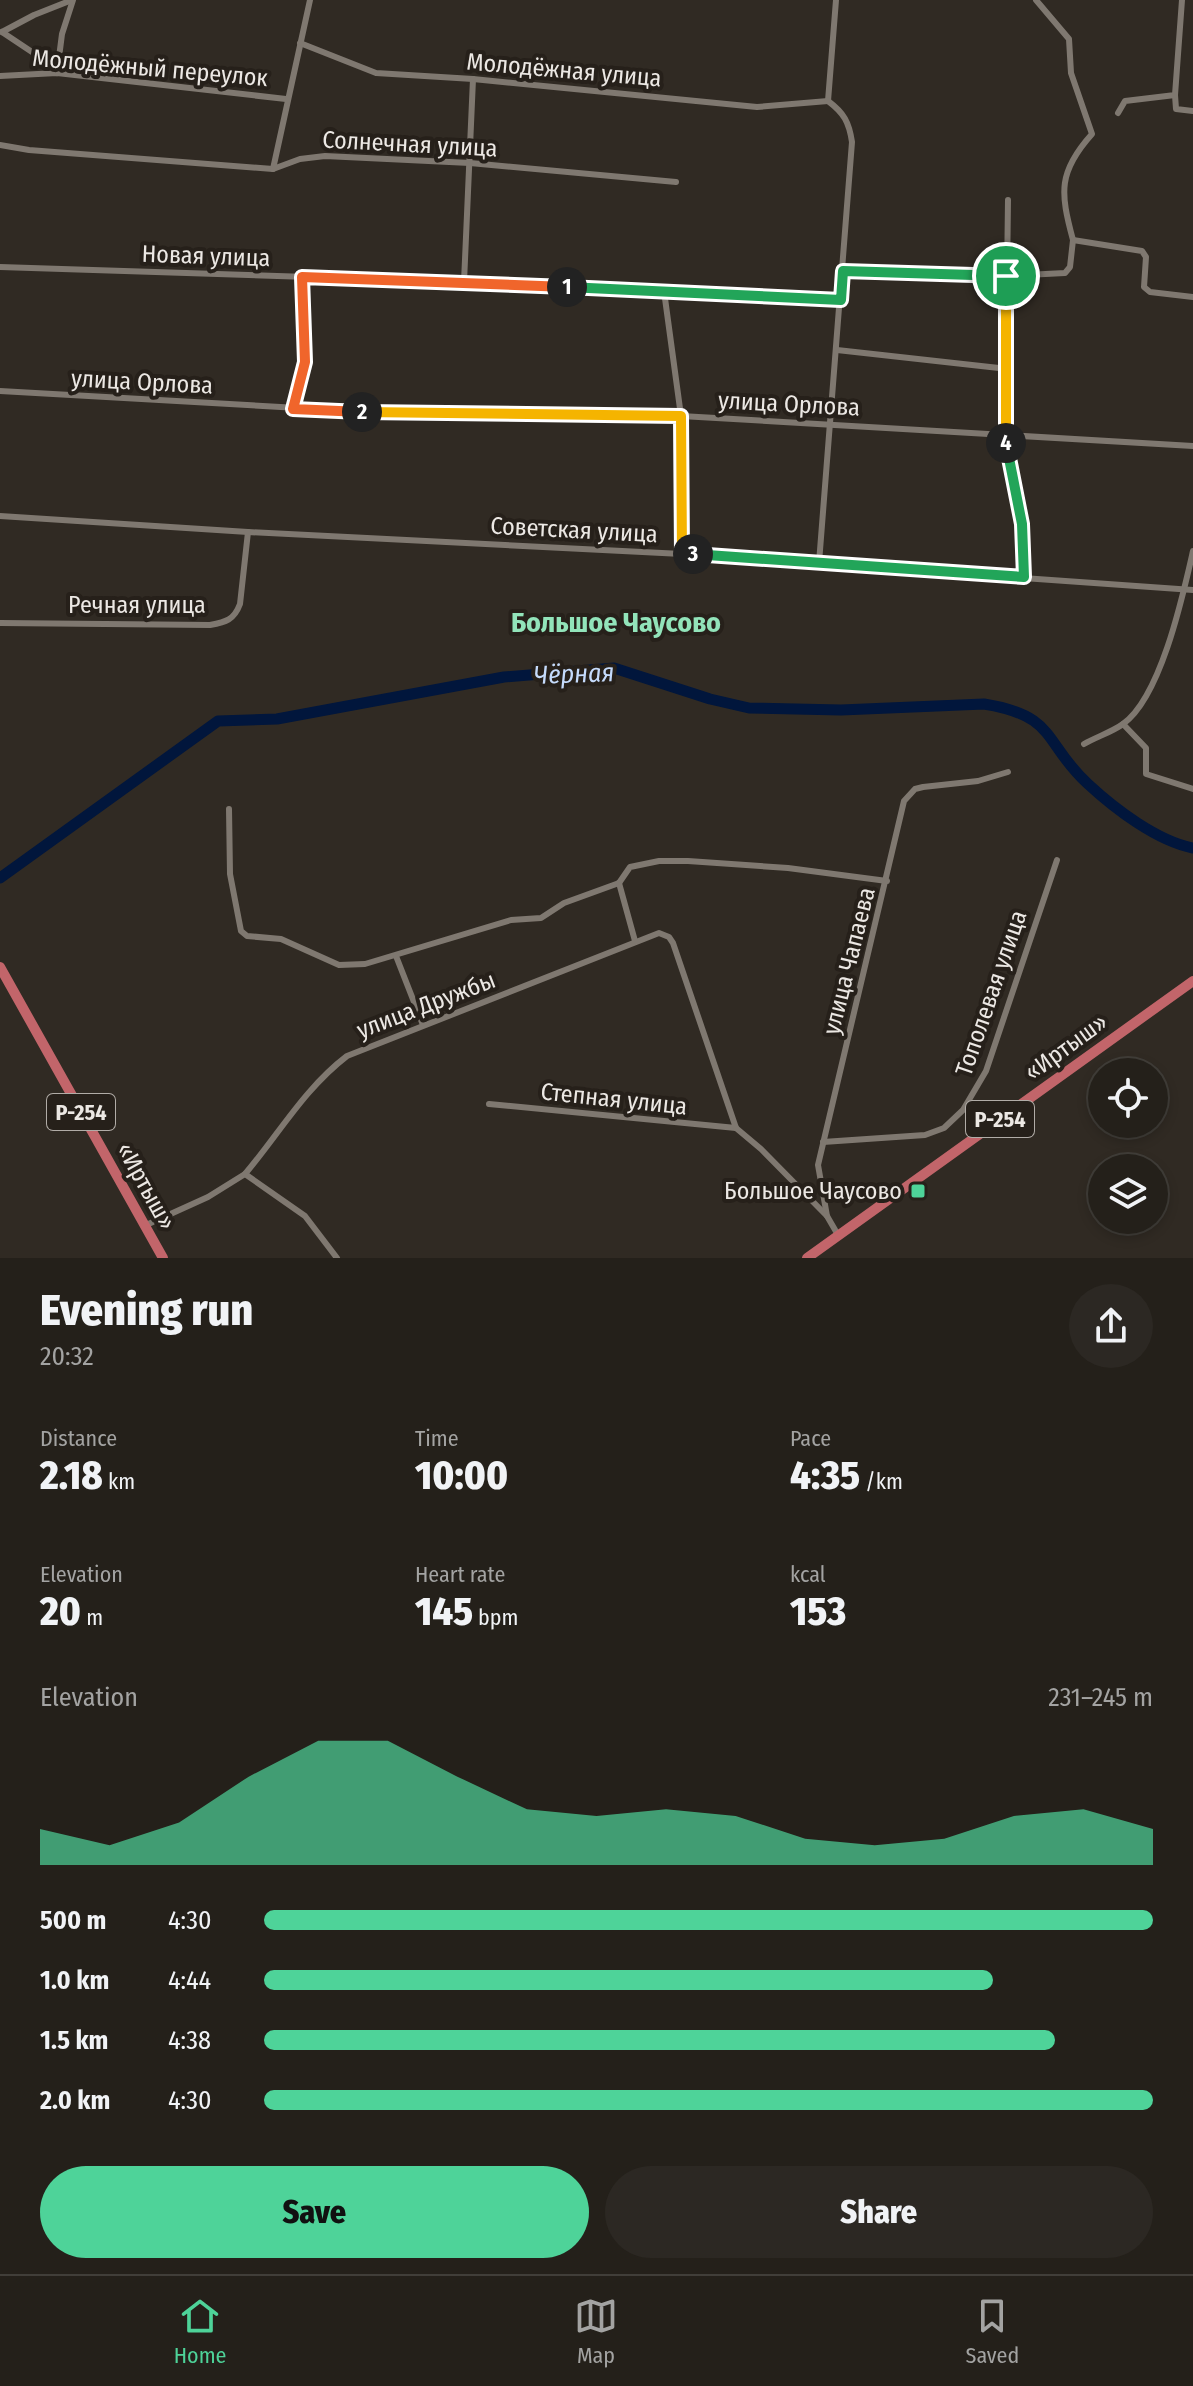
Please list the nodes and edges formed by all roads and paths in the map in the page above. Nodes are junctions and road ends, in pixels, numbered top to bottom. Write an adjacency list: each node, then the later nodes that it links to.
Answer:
1 (72, 0): 6 (street); 8 (street)
2 (310, 0): 7 (street)
3 (836, 0): 13 (street)
4 (1036, 0): 21 (street)
5 (1182, 0): 11 (street)
6 (1, 32): 8 (street)
7 (300, 43): 10 (street, Молодёжная улица); 12 (street)
8 (57, 73): 9 (street, Молодёжный переулок); 12 (street, Молодёжный переулок)
9 (0, 76)
10 (473, 79): 13 (street, Молодёжная улица); 17 (street)
11 (1175, 95): 14 (street); 15 (street)
12 (286, 99): 18 (street)
13 (828, 101): 23 (street)
14 (1193, 111)
15 (1118, 113)
16 (0, 145): 18 (street, Солнечная улица)
17 (470, 163): 18 (street, Солнечная улица); 19 (street, Солнечная улица); 26 (street)
18 (273, 169)
19 (676, 182)
20 (1008, 200): 24 (street)
21 (1073, 240): 24 (street); 28 (street)
22 (0, 267): 25 (street, Новая улица)
23 (843, 271): 24 (street); 29 (street)
24 (1006, 276): 31 (street)
25 (302, 277): 26 (street, Новая улица); 33 (street)
26 (464, 282): 27 (street, Новая улица)
27 (664, 291): 29 (street, Новая улица); 34 (street)
28 (1193, 297)
29 (841, 300): 30 (street)
30 (837, 350): 31 (street); 35 (street)
31 (1008, 369): 36 (street)
32 (0, 391): 33 (street, улица Орлова)
33 (293, 409): 34 (street, улица Орлова)
34 (681, 416): 35 (street, улица Орлова); 41 (street)
35 (829, 424): 36 (street, улица Орлова); 42 (street)
36 (1005, 436): 37 (street, улица Орлова); 43 (street)
37 (1193, 446)
38 (0, 516): 39 (street, Советская улица)
39 (248, 532): 41 (street, Советская улица); 46 (street, Речная улица)
40 (1193, 551): 44 (street)
41 (682, 554): 42 (street, Советская улица)
42 (819, 563): 43 (street, Советская улица)
43 (1024, 577): 44 (street, Советская улица)
44 (1184, 588): 45 (street, Советская улица); 47 (street)
45 (1193, 590)
46 (0, 623)
47 (1123, 724): 48 (street); 50 (street)
48 (1084, 744)
49 (1008, 772): 53 (street, улица Чапаева)
50 (1193, 789)
51 (229, 809): 56 (street)
52 (1057, 860): 62 (street, Тополевая улица)
53 (887, 881): 54 (street); 62 (street, улица Чапаева)
54 (619, 883): 55 (street); 56 (street)
55 (635, 941): 59 (street, улица Дружбы); 61 (street, улица Дружбы)
56 (396, 956): 59 (street)
57 (0, 967): 65 (highway, «Иртыш» / Р-254)
58 (1193, 981): 66 (highway, «Иртыш» / Р-254)
59 (423, 1025): 63 (street, улица Дружбы)
60 (489, 1104): 61 (street, Степная улица)
61 (736, 1128): 64 (street)
62 (823, 1142): 64 (street, улица Чапаева)
63 (245, 1174): 65 (street); 68 (street)
64 (827, 1216): 66 (street, улица Чапаева)
65 (144, 1226): 67 (highway, «Иртыш» / Р-254)
66 (838, 1235): 69 (highway, «Иртыш» / Р-254)
67 (163, 1258)
68 (337, 1258)
69 (807, 1258)

